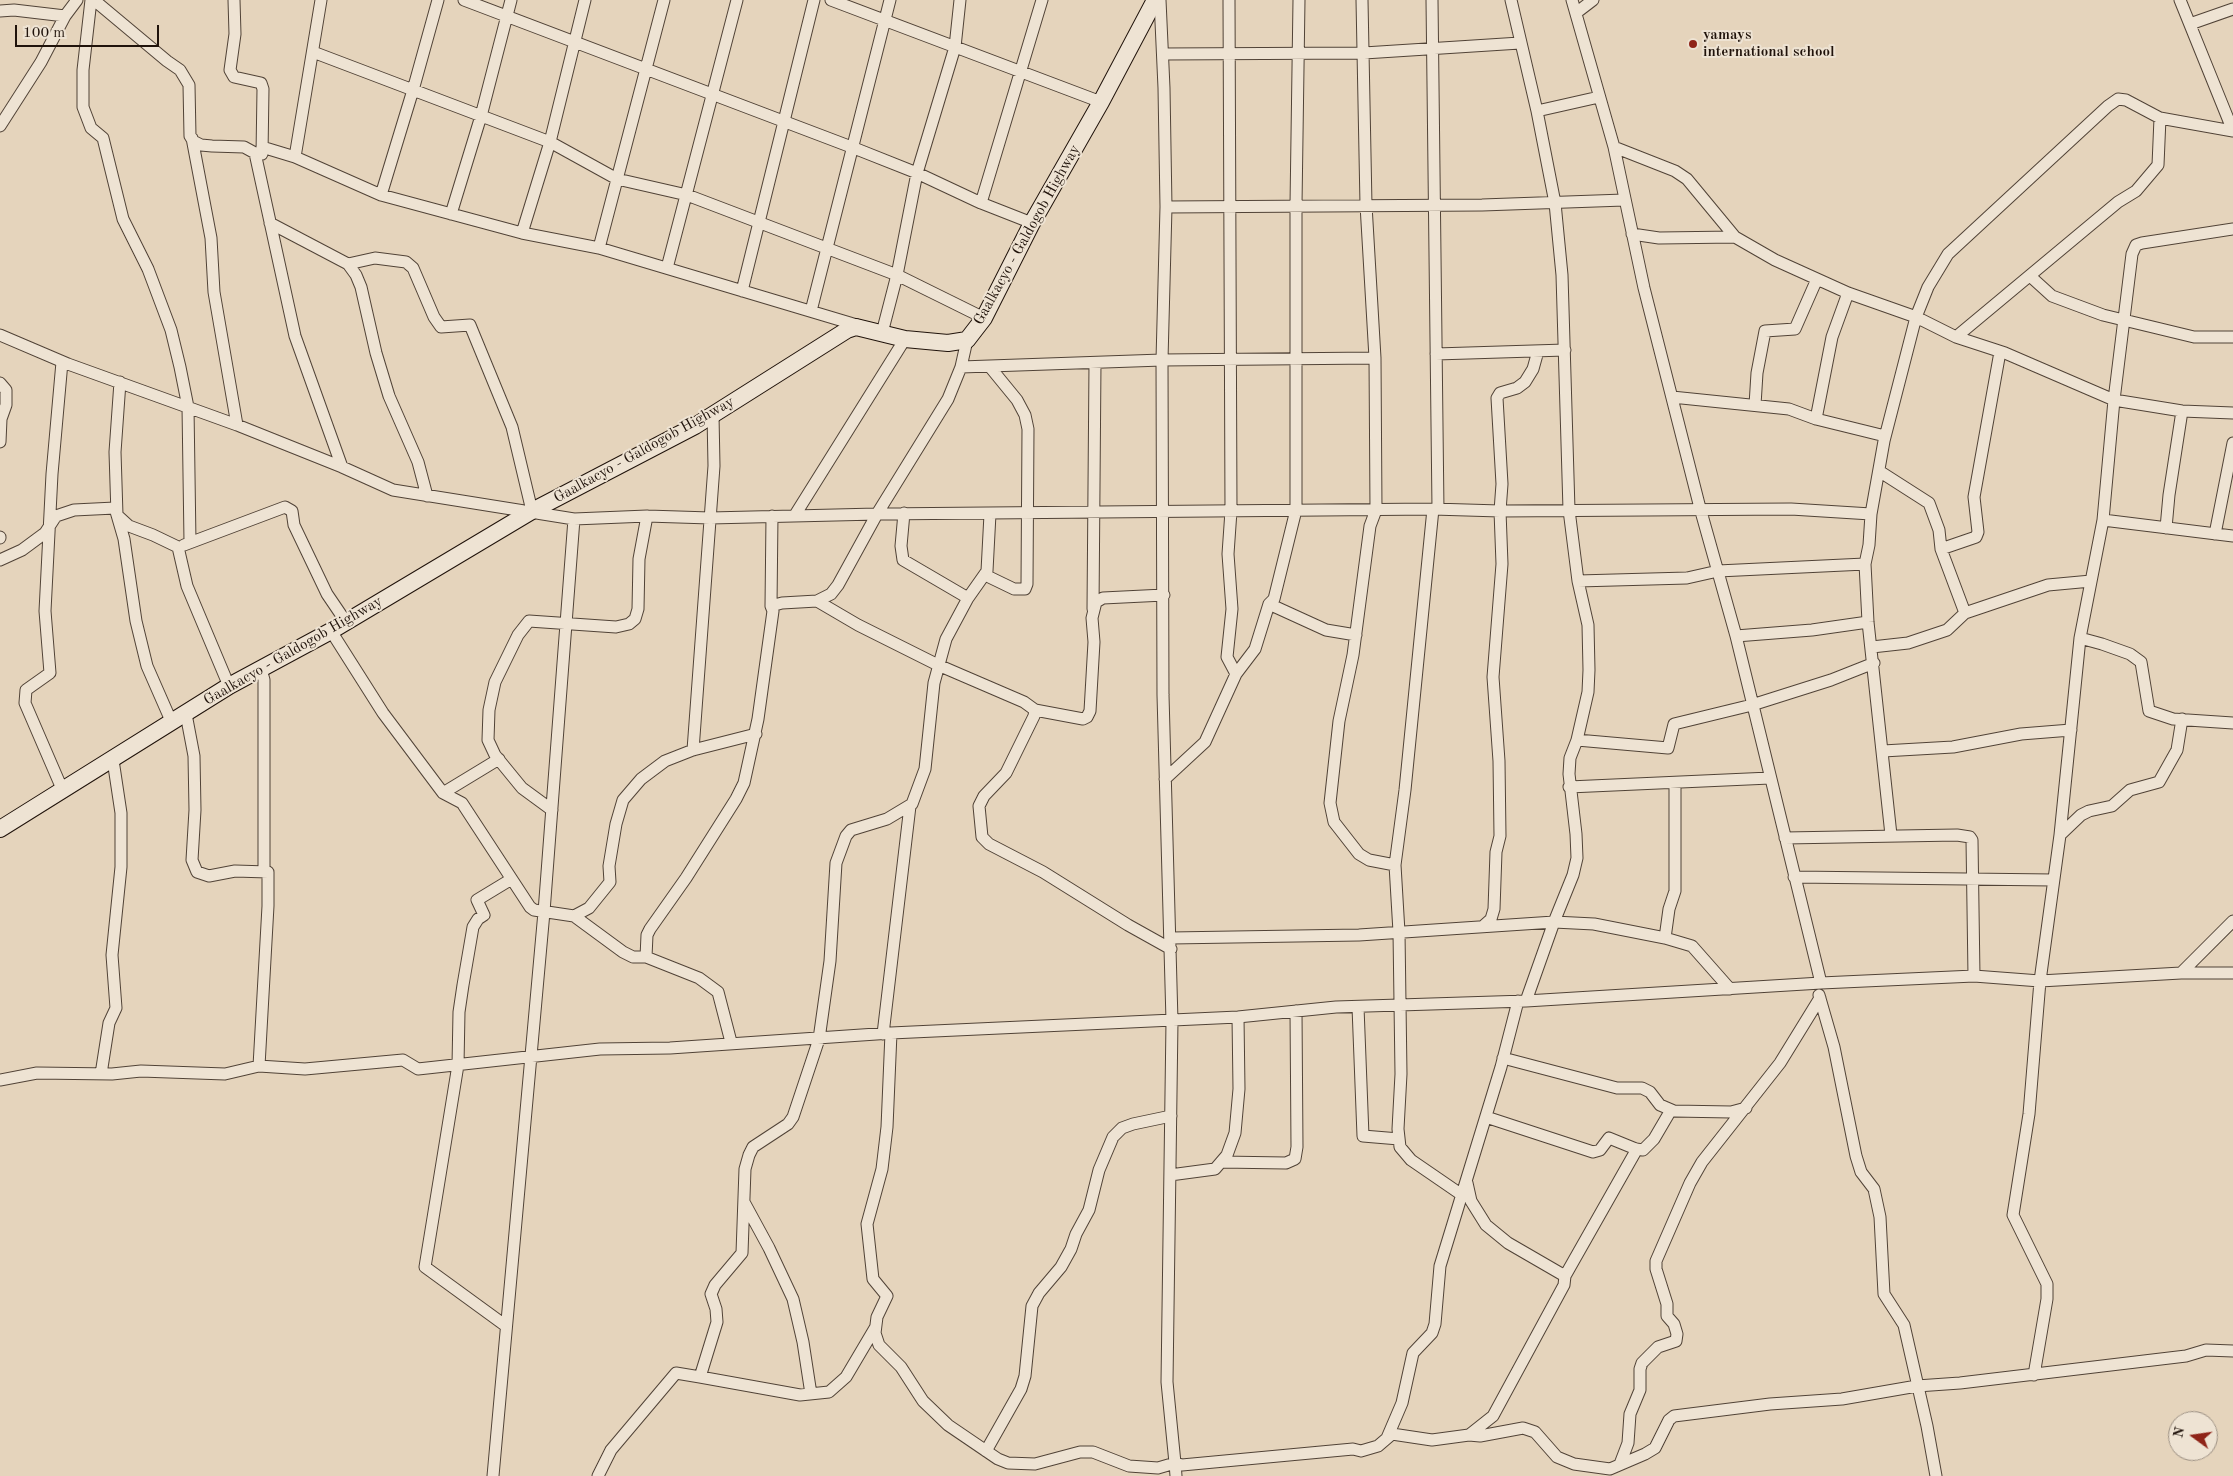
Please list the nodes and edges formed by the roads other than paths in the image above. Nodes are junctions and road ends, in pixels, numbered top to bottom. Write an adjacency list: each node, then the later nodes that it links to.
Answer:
1 (77, 0): 29 (street)
2 (92, 0): 54 (street); 117 (street)
3 (234, 0): 57 (street)
4 (321, 0): 37 (street)
5 (438, 0): 44 (street)
6 (464, 0): 30 (street)
7 (511, 0): 30 (street)
8 (585, 0): 33 (street)
9 (664, 0): 42 (street)
10 (738, 0): 45 (street)
11 (814, 0): 51 (street)
12 (831, 0): 31 (street)
13 (890, 0): 31 (street)
14 (960, 0): 35 (street)
15 (1042, 0): 43 (street)
16 (1155, 0): 47 (street, Gaalkacyo - Galdogob Highway)
17 (1160, 0): 40 (street)
18 (1229, 0): 41 (street)
19 (1299, 0): 38 (street)
20 (1362, 0): 39 (street)
21 (1432, 0): 36 (street)
22 (1510, 0): 34 (street)
23 (1572, 0): 28 (street)
24 (1593, 0): 28 (street)
25 (2180, 0): 32 (street)
26 (2233, 9): 32 (street)
27 (0, 11): 29 (street)
28 (1576, 12): 46 (street)
29 (65, 16): 52 (street)
30 (507, 16): 33 (street); 49 (street)
31 (885, 20): 35 (street); 58 (street)
32 (2190, 24): 53 (street)
33 (575, 42): 42 (street); 55 (street)
34 (1520, 43): 36 (street); 48 (street)
35 (955, 47): 43 (street); 61 (street)
36 (1433, 50): 39 (street); 71 (street)
37 (313, 52): 44 (street); 59 (street)
38 (1298, 52): 39 (street); 41 (street); 69 (street)
39 (1364, 53): 70 (street)
40 (1163, 54): 41 (street); 72 (street)
41 (1228, 54): 68 (street)
42 (646, 69): 45 (street); 62 (street)
43 (1020, 72): 47 (street); 66 (street)
44 (413, 90): 49 (street); 63 (street)
45 (714, 95): 51 (street); 64 (street)
46 (1600, 97): 48 (street); 56 (street)
47 (1101, 102): 76 (street, Gaalkacyo - Galdogob Highway)
48 (1537, 111): 67 (street)
49 (481, 116): 55 (street); 73 (street)
50 (2160, 118): 53 (street); 86 (street); 91 (street)
51 (785, 122): 58 (street); 74 (street)
52 (0, 126)
53 (2233, 131)
54 (192, 138): 60 (street); 122 (street)
55 (550, 142): 62 (street); 78 (street)
56 (1614, 146): 65 (street); 80 (street)
57 (262, 147): 59 (street); 60 (street)
58 (854, 148): 61 (street); 82 (street)
59 (295, 157): 63 (street)
60 (260, 173): 75 (street)
61 (917, 173): 66 (street); 85 (street)
62 (617, 179): 64 (street); 81 (street)
63 (381, 195): 73 (street)
64 (687, 195): 74 (street); 84 (street)
65 (1624, 200): 67 (street); 79 (street)
66 (980, 203): 76 (street)
67 (1555, 203): 71 (street); 100 (street)
68 (1230, 205): 69 (street); 72 (street); 107 (street)
69 (1296, 205): 70 (street); 105 (street)
70 (1366, 205): 71 (street); 104 (street)
71 (1433, 205): 103 (street)
72 (1166, 207): 106 (street)
73 (451, 214): 78 (street)
74 (759, 222): 82 (street); 88 (street)
75 (270, 223): 83 (street); 126 (street)
76 (1032, 223): 92 (street, Gaalkacyo - Galdogob Highway)
77 (2233, 229): 93 (street)
78 (522, 233): 81 (street)
79 (1632, 234): 80 (street); 114 (street)
80 (1735, 237): 87 (street)
81 (599, 248): 84 (street)
82 (828, 248): 85 (street); 90 (street)
83 (348, 264): 128 (street); 134 (street)
84 (667, 268): 88 (street)
85 (897, 275): 92 (street); 94 (street)
86 (2030, 276): 93 (street); 96 (street)
87 (1816, 279): 89 (street); 116 (street)
88 (742, 291): 90 (street)
89 (1848, 293): 91 (street); 121 (street)
90 (811, 311): 94 (street)
91 (1916, 317): 96 (street); 123 (street)
92 (984, 318): 99 (street, Gaalkacyo - Galdogob Highway)
93 (2126, 321): 97 (street); 115 (street)
94 (882, 332): 98 (street)
95 (0, 335): 108 (street)
96 (1956, 337): 102 (street)
97 (2233, 337)
98 (905, 340): 99 (street, Gaalkacyo - Galdogob Highway); 120 (street, Gaalkacyo - Galdogob Highway); 145 (street)
99 (967, 340): 111 (street)
100 (1564, 350): 101 (street); 133 (street)
101 (1538, 351): 103 (street); 136 (street)
102 (2000, 352): 115 (street); 157 (street)
103 (1436, 354): 130 (street)
104 (1375, 358): 105 (street); 132 (street)
105 (1297, 359): 107 (street); 131 (street)
106 (1162, 360): 107 (street); 109 (street); 137 (street)
107 (1231, 360): 135 (street)
108 (62, 362): 112 (street); 151 (street)
109 (1095, 363): 110 (street); 139 (street)
110 (990, 367): 111 (street); 142 (street)
111 (961, 368): 140 (street)
112 (120, 382): 117 (street); 144 (street)
113 (0, 383): 124 (street)
114 (1672, 397): 116 (street); 129 (street)
115 (2114, 400): 118 (street); 150 (street)
116 (1756, 405): 121 (street)
117 (188, 407): 122 (street); 155 (street)
118 (2182, 411): 119 (street); 152 (street)
119 (2233, 413)
120 (713, 415): 134 (street, Gaalkacyo - Galdogob Highway); 148 (street)
121 (1816, 419): 123 (street)
122 (237, 425): 126 (street)
123 (1885, 436): 127 (street)
124 (0, 442)
125 (2233, 443): 153 (street)
126 (342, 467): 128 (street)
127 (1879, 471): 143 (street); 157 (street)
128 (427, 496): 134 (street)
129 (1700, 508): 133 (street); 143 (street); 160 (street)
130 (1436, 509): 132 (street); 136 (street); 209 (street)
131 (1296, 510): 132 (street); 135 (street); 167 (street)
132 (1376, 510): 175 (street)
133 (1569, 510): 136 (street); 163 (street)
134 (532, 511): 149 (street); 171 (street, Gaalkacyo - Galdogob Highway)
135 (1231, 511): 137 (street); 182 (street)
136 (1500, 511): 219 (street)
137 (1164, 512): 139 (street); 164 (street)
138 (904, 513): 140 (street); 141 (street); 165 (street)
139 (1093, 513): 142 (street); 169 (street)
140 (877, 514): 145 (street); 166 (street)
141 (990, 514): 142 (street); 161 (street)
142 (1028, 514): 161 (street)
143 (1871, 514): 159 (street)
144 (117, 515): 151 (street); 156 (street); 188 (street)
145 (795, 515): 147 (street)
146 (647, 516): 148 (street); 149 (street); 173 (street)
147 (772, 516): 148 (street); 168 (street)
148 (710, 518): 193 (street)
149 (574, 519): 173 (street)
150 (2103, 520): 152 (street); 162 (street)
151 (49, 527): 158 (street); 201 (street)
152 (2166, 528): 153 (street)
153 (2215, 534): 154 (street)
154 (2233, 536)
155 (190, 542): 156 (street); 171 (street)
156 (178, 547): 183 (street)
157 (1941, 549): 170 (street)
158 (0, 560)
159 (1865, 564): 160 (street); 172 (street)
160 (1718, 571): 163 (street); 176 (street)
161 (985, 575): 165 (street)
162 (2091, 580): 170 (street); 177 (street)
163 (1578, 581): 192 (street)
164 (1164, 595): 169 (street); 198 (street)
165 (968, 598): 180 (street)
166 (817, 602): 168 (street); 180 (street)
167 (1269, 604): 175 (street); 182 (street)
168 (771, 606): 191 (street)
169 (1093, 609): 185 (street)
170 (1965, 613): 178 (street)
171 (346, 622): 174 (street, Gaalkacyo - Galdogob Highway)
172 (1868, 622): 176 (street); 178 (street)
173 (566, 625): 195 (street); 204 (street)
174 (331, 631): 181 (street, Gaalkacyo - Galdogob Highway); 202 (street)
175 (1356, 635): 209 (street)
176 (1736, 636): 184 (street)
177 (2080, 638): 187 (street); 190 (street)
178 (1872, 647): 179 (street)
179 (1874, 663): 184 (street); 194 (street)
180 (938, 665): 185 (street); 203 (street)
181 (261, 669): 183 (street, Gaalkacyo - Galdogob Highway); 210 (street)
182 (1236, 674): 198 (street)
183 (229, 686): 186 (street, Gaalkacyo - Galdogob Highway)
184 (1752, 705): 192 (street); 197 (street)
185 (1035, 710): 222 (street)
186 (186, 714): 188 (street, Gaalkacyo - Galdogob Highway); 210 (street)
187 (2182, 719): 189 (street); 206 (street)
188 (172, 723): 196 (street, Gaalkacyo - Galdogob Highway)
189 (2233, 723)
190 (2071, 730): 194 (street); 206 (street)
191 (756, 734): 193 (street); 223 (street)
192 (1577, 740): 200 (street)
193 (693, 750): 216 (street)
194 (1883, 751): 207 (street)
195 (499, 759): 202 (street); 204 (street)
196 (113, 760): 201 (street, Gaalkacyo - Galdogob Highway); 244 (street)
197 (1770, 778): 199 (street); 208 (street)
198 (1165, 779): 222 (street)
199 (1675, 783): 200 (street); 221 (street)
200 (1569, 788): 218 (street)
201 (63, 791): 205 (street, Gaalkacyo - Galdogob Highway)
202 (443, 793): 212 (street)
203 (910, 806): 237 (street); 238 (street)
204 (552, 810): 215 (street)
205 (0, 829)
206 (2060, 835): 214 (street)
207 (1891, 836): 208 (street); 213 (street)
208 (1785, 838): 211 (street)
209 (1395, 865): 220 (street)
210 (264, 872): 243 (street)
211 (1794, 877): 213 (street); 228 (street)
212 (510, 880): 215 (street); 242 (street)
213 (1972, 880): 214 (street); 226 (street)
214 (2053, 880): 227 (street)
215 (544, 912): 216 (street); 240 (street)
216 (574, 916): 223 (street)
217 (2233, 921): 224 (street)
218 (1554, 922): 219 (street); 221 (street); 231 (street)
219 (1482, 927): 220 (street)
220 (1399, 932): 222 (street); 232 (street)
221 (1665, 938): 229 (street)
222 (1171, 944): 236 (street)
223 (646, 957): 239 (street)
224 (2182, 973): 225 (street); 227 (street)
225 (2233, 973)
226 (1974, 976): 227 (street); 228 (street)
227 (2040, 982): 261 (street)
228 (1818, 983): 229 (street); 230 (street)
229 (1730, 989): 231 (street)
230 (1820, 998): 246 (street); 263 (street)
231 (1522, 1001): 232 (street); 241 (street)
232 (1400, 1005): 233 (street); 250 (street)
233 (1358, 1007): 234 (street); 250 (street)
234 (1296, 1010): 235 (street); 252 (street)
235 (1238, 1017): 236 (street); 252 (street)
236 (1172, 1021): 237 (street); 248 (street)
237 (887, 1033): 238 (street); 259 (street)
238 (819, 1039): 239 (street); 256 (street)
239 (731, 1042): 240 (street)
240 (530, 1056): 242 (street); 258 (street)
241 (1503, 1058): 247 (street); 249 (street)
242 (458, 1065): 243 (street); 258 (street)
243 (259, 1066): 244 (street)
244 (101, 1074): 245 (street)
245 (0, 1080)
246 (1746, 1108): 247 (street); 269 (street)
247 (1671, 1110): 251 (street)
248 (1171, 1116): 253 (street); 267 (street)
249 (1486, 1117): 251 (street); 254 (street)
250 (1399, 1138): 255 (street)
251 (1637, 1150): 257 (street)
252 (1221, 1162): 253 (street)
253 (1170, 1175): 268 (street)
254 (1466, 1181): 255 (street); 257 (street)
255 (1462, 1195): 266 (street)
256 (744, 1202): 262 (street); 264 (street)
257 (1565, 1276): 265 (street)
258 (506, 1326): 270 (street)
259 (875, 1328): 264 (street); 267 (street)
260 (2233, 1351): 261 (street)
261 (2034, 1375): 263 (street)
262 (700, 1377): 264 (street); 271 (street)
263 (1916, 1386): 269 (street); 273 (street)
264 (811, 1394)
265 (1469, 1435): 266 (street); 269 (street)
266 (1388, 1438): 268 (street)
267 (986, 1451): 268 (street)
268 (1175, 1463): 272 (street)
269 (1620, 1464)
270 (493, 1476)
271 (598, 1476)
272 (1176, 1476)
273 (1936, 1476)

